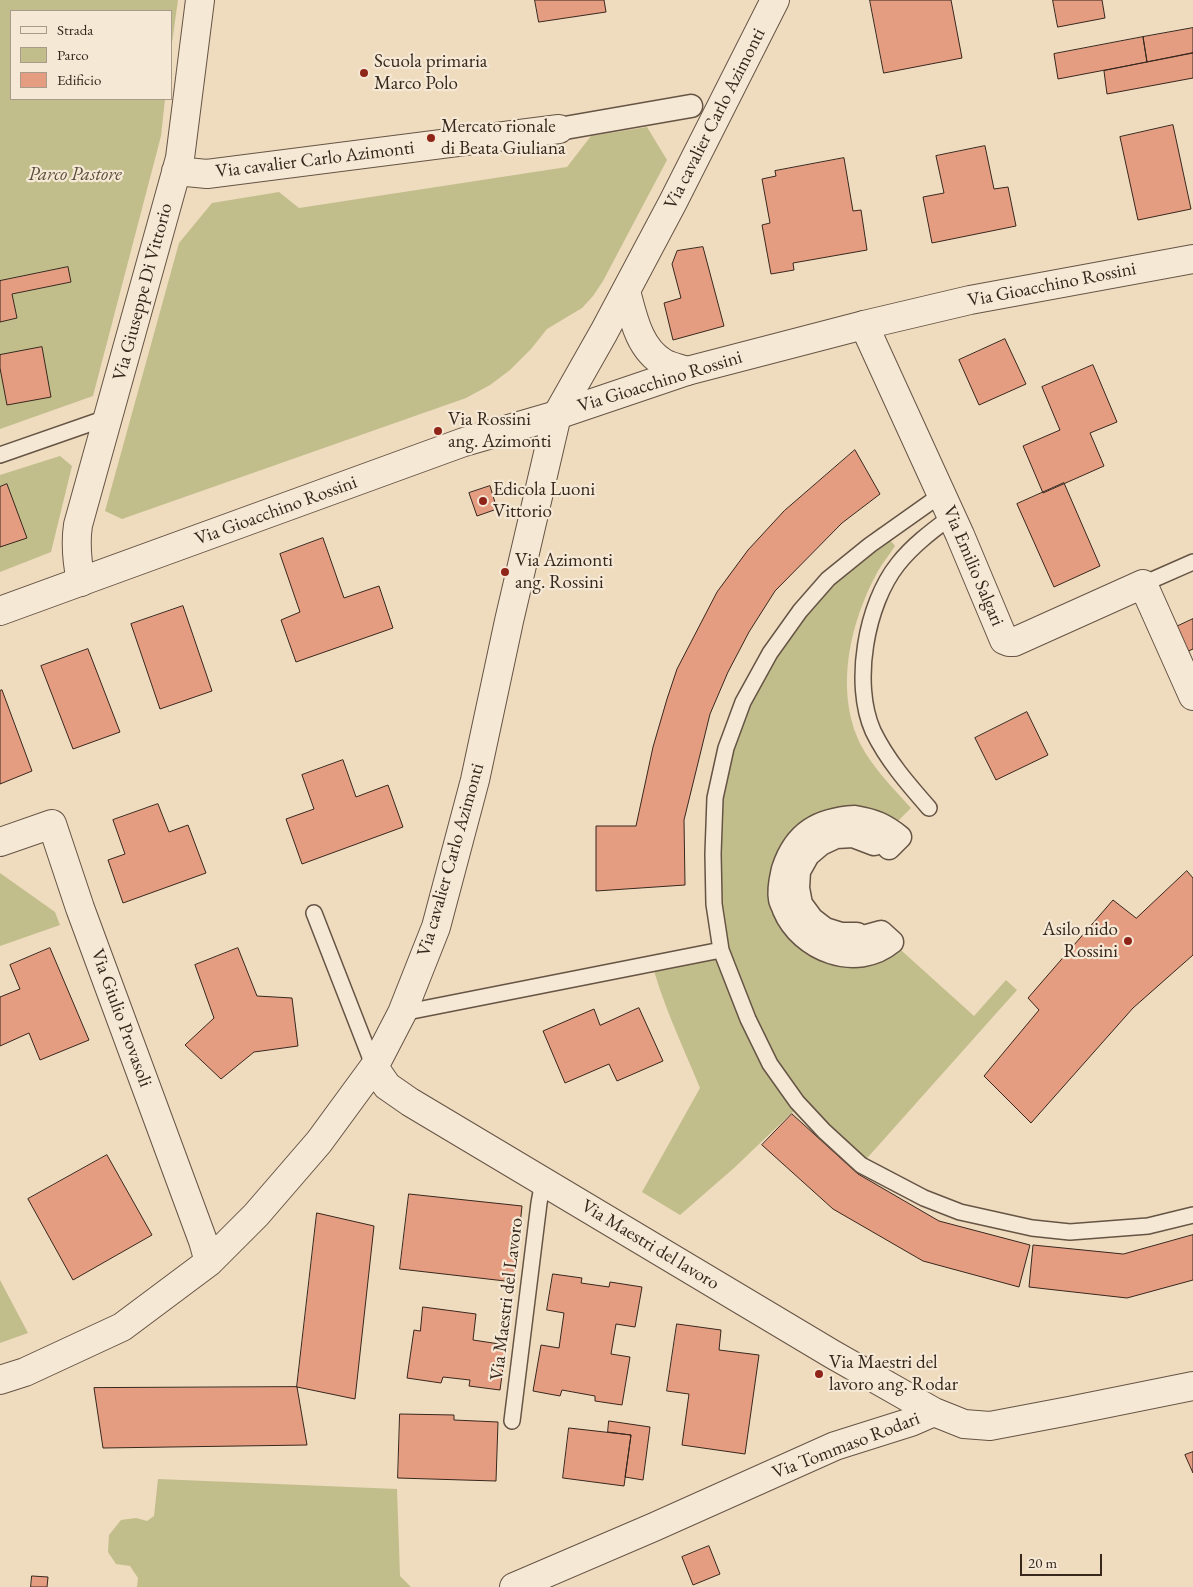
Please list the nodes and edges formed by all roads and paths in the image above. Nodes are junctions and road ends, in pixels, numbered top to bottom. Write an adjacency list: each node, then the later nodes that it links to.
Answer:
1 (200, 0): 5 (street, Via Giuseppe Di Vittorio)
2 (774, 0): 7 (street, Via cavalier Carlo Azimonti)
3 (691, 106): 4 (street, Via cavalier Carlo Azimonti)
4 (559, 129): 5 (street, Via cavalier Carlo Azimonti)
5 (176, 171): 11 (street, Via Giuseppe Di Vittorio)
6 (1193, 259): 8 (street, Via Gioacchino Rossini)
7 (626, 291): 9 (street); 10 (street, Via cavalier Carlo Azimonti)
8 (864, 325): 9 (street, Via Gioacchino Rossini); 13 (street, Via Emilio Salgari)
9 (687, 371): 10 (street, Via Gioacchino Rossini)
10 (557, 415): 15 (street, Via Gioacchino Rossini); 24 (street, Via cavalier Carlo Azimonti)
11 (109, 417): 12 (lane); 15 (street, Via Giuseppe Di Vittorio)
12 (0, 455)
13 (947, 505): 16 (street, Via Emilio Salgari); 19 (lane); 23 (lane)
14 (1193, 562): 16 (lane)
15 (81, 582): 17 (street, Via Gioacchino Rossini)
16 (1142, 584): 18 (street)
17 (0, 611)
18 (1193, 696)
19 (929, 808)
20 (0, 842): 28 (street, Via Giulio Provasoli)
21 (780, 899): 21 (street)
22 (314, 913): 25 (lane)
23 (721, 950): 24 (lane); 27 (lane)
24 (402, 1013): 25 (street, Via cavalier Carlo Azimonti)
25 (374, 1067): 26 (street, Via Maestri del lavoro); 28 (street, Via cavalier Carlo Azimonti)
26 (543, 1181): 31 (street, Via Maestri del lavoro); 32 (lane, Via Maestri del Lavoro)
27 (1193, 1215)
28 (209, 1262): 29 (street, Via cavalier Carlo Azimonti)
29 (0, 1380)
30 (1193, 1386): 31 (street, Via Tommaso Rodari)
31 (934, 1412): 33 (street, Via Tommaso Rodari)
32 (512, 1421)
33 (514, 1587)

